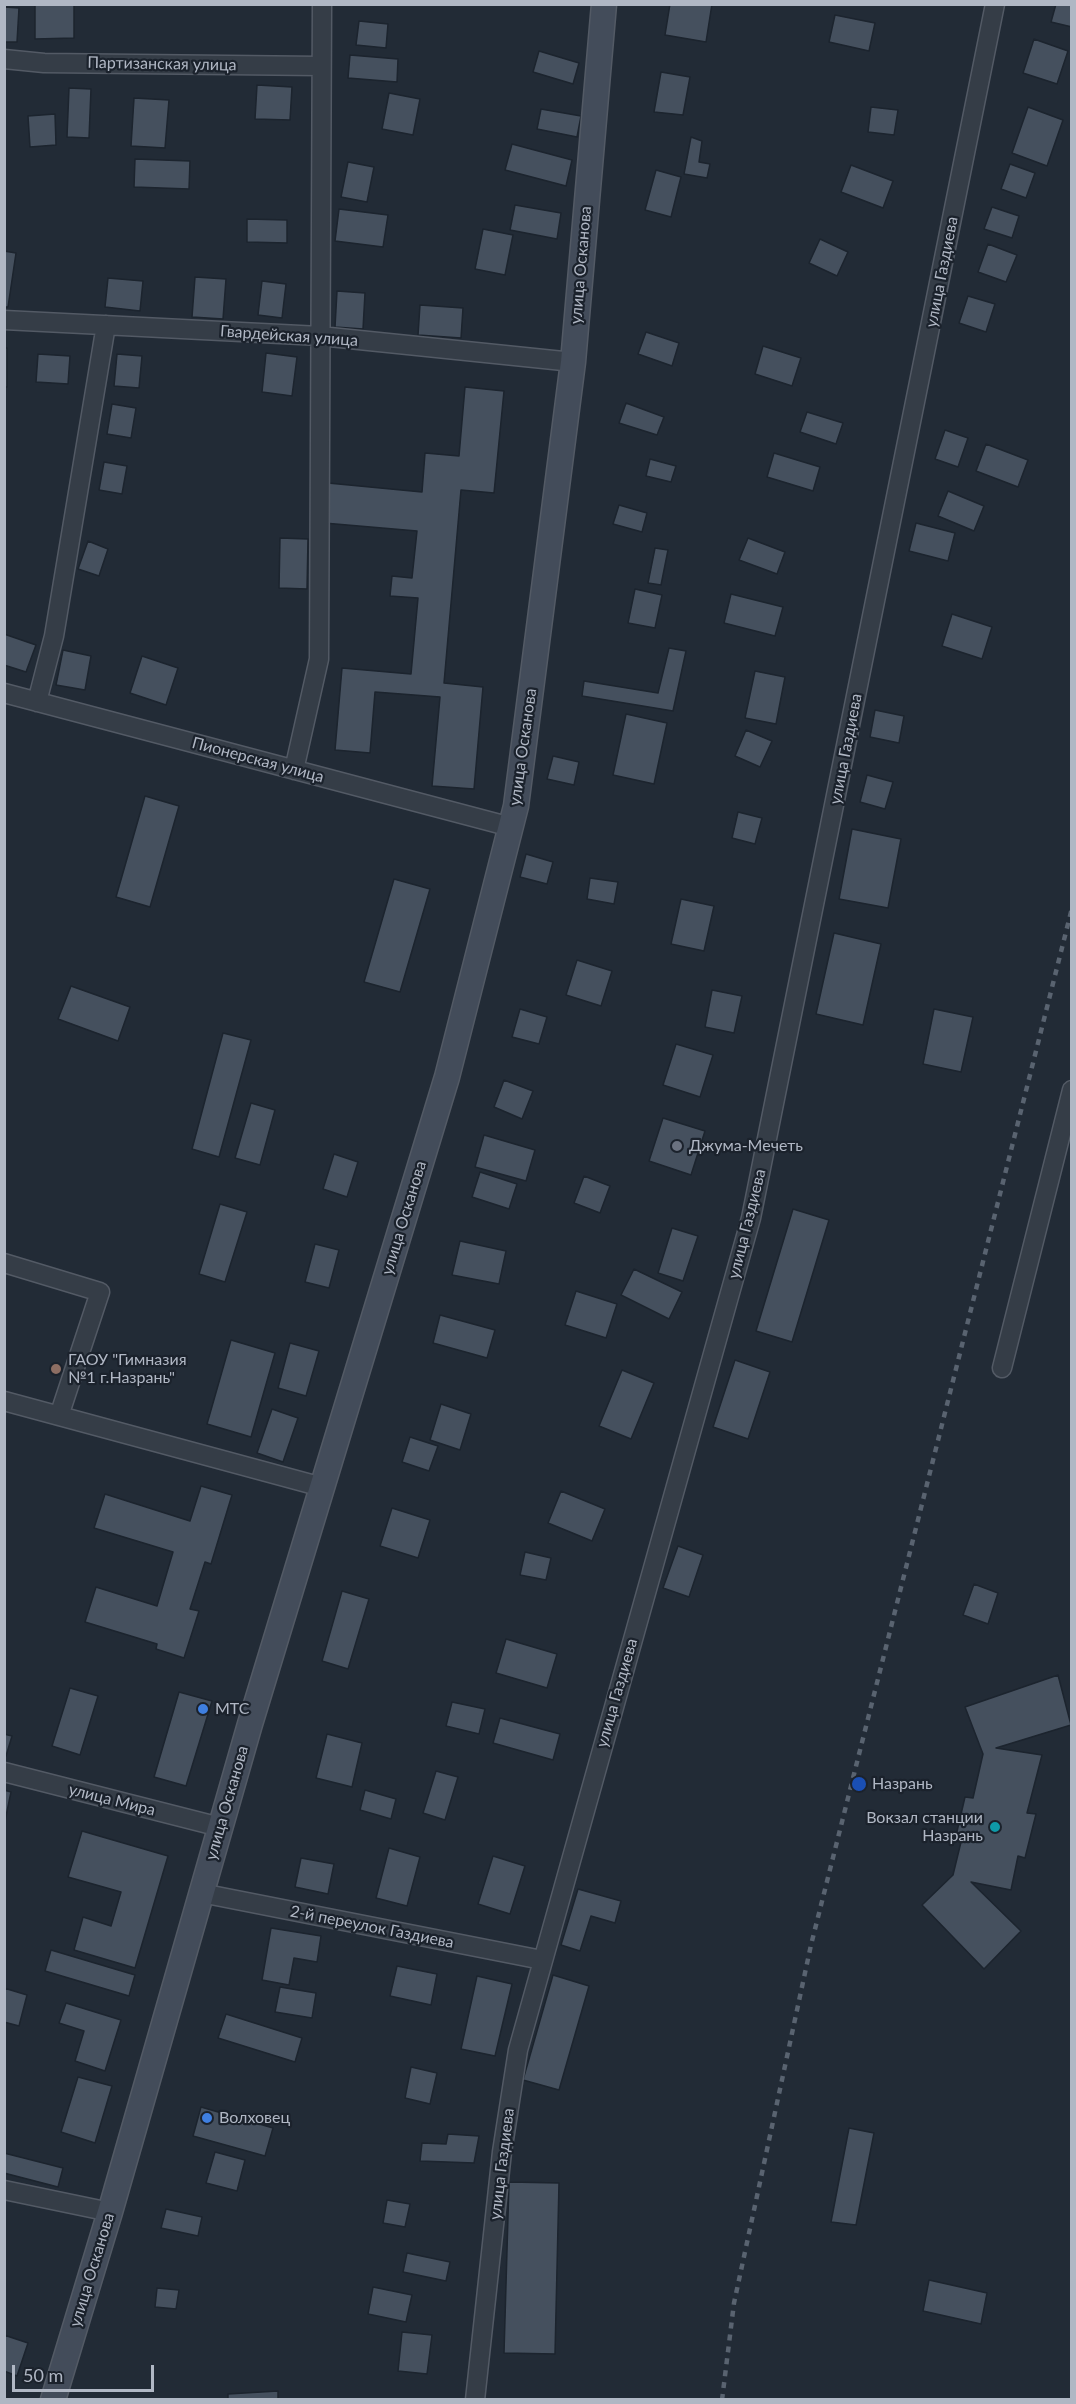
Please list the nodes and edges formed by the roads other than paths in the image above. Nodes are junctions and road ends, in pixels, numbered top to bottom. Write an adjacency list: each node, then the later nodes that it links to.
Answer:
1 (322, 4): 5 (street)
2 (604, 4): 9 (main road, улица Осканова)
3 (995, 4): 23 (street, улица Газдиева)
4 (4, 59): 5 (street, Партизанская улица)
5 (320, 66): 8 (street)
6 (4, 320): 7 (street, Гвардейская улица)
7 (106, 325): 8 (street, Гвардейская улица); 11 (street)
8 (320, 336): 9 (street, Гвардейская улица); 12 (street)
9 (573, 362): 13 (main road, улица Осканова)
10 (4, 693): 11 (street, Пионерская улица)
11 (37, 702): 12 (street, Пионерская улица)
12 (294, 770): 13 (street, Пионерская улица)
13 (511, 827): 19 (main road, улица Осканова)
14 (1071, 1090): 16 (street)
15 (4, 1263): 18 (street)
16 (1002, 1368)
17 (4, 1401): 18 (street)
18 (59, 1416): 19 (street)
19 (322, 1487): 21 (main road, улица Осканова)
20 (4, 1772): 21 (street, улица Мира)
21 (220, 1827): 22 (main road, улица Осканова)
22 (201, 1893): 23 (street, 2-й переулок Газдиева); 25 (main road, улица Осканова)
23 (542, 1960): 27 (street, улица Газдиева)
24 (4, 2190): 25 (street)
25 (110, 2212): 26 (main road, улица Осканова)
26 (53, 2400)
27 (474, 2400)

